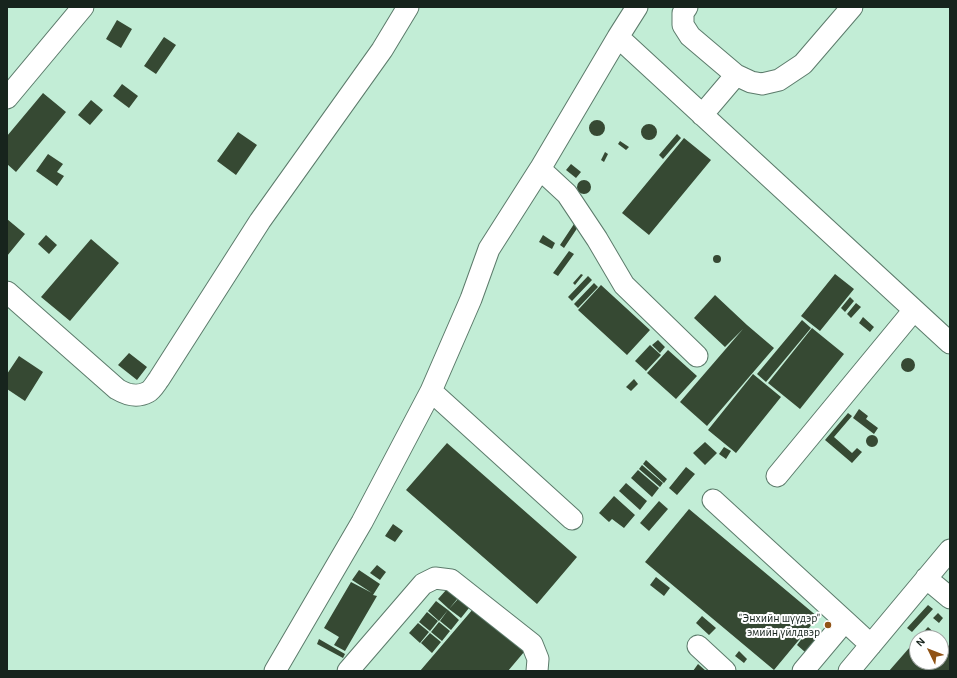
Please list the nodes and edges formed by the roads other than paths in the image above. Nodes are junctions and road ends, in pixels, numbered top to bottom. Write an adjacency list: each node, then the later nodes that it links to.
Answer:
1 (83, 7): 8 (street)
2 (408, 7): 11 (street)
3 (637, 7): 6 (street)
4 (687, 7): 7 (street)
5 (852, 7): 7 (street)
6 (618, 36): 9 (street); 10 (street)
7 (736, 75): 9 (street)
8 (7, 98)
9 (702, 115): 12 (street)
10 (540, 169): 14 (street); 15 (street)
11 (7, 292)
12 (914, 310): 13 (street); 16 (street)
13 (950, 343)
14 (697, 356)
15 (431, 391): 18 (street); 25 (street)
16 (777, 476)
17 (713, 500): 22 (street)
18 (572, 519)
19 (950, 550): 20 (street)
20 (926, 578): 21 (street); 23 (street)
21 (950, 598)
22 (845, 621): 23 (street); 29 (street)
23 (871, 645): 30 (street)
24 (698, 646): 28 (street)
25 (275, 671)
26 (348, 671): 27 (street)
27 (537, 671)
28 (725, 671)
29 (803, 671)
30 (849, 671)

